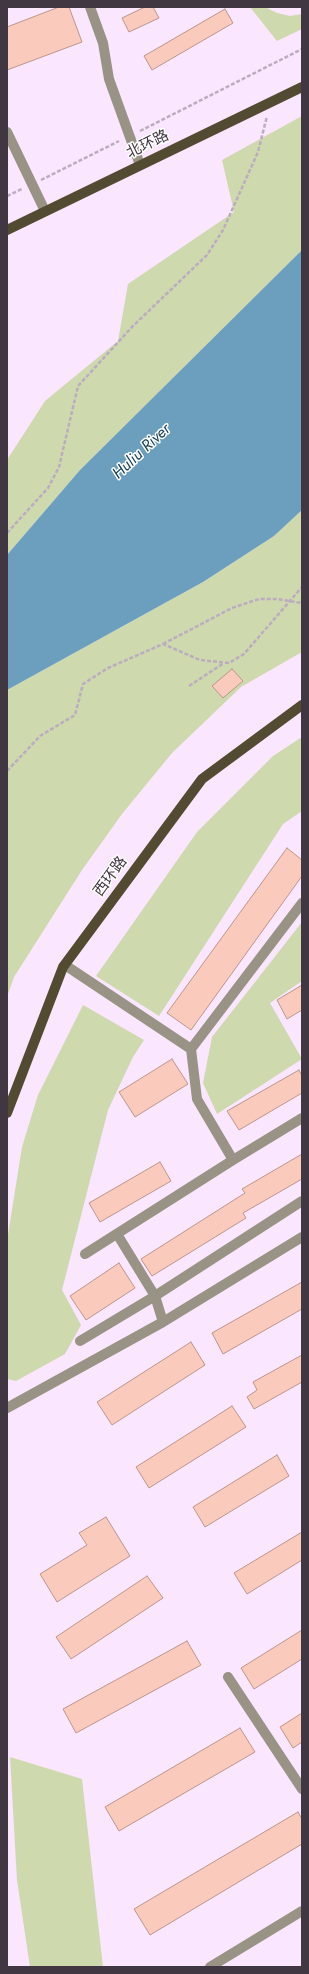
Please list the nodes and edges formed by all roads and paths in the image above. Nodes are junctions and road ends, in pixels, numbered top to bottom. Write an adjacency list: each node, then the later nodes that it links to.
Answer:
1 (90, 7): 6 (street)
2 (302, 50): 6 (path)
3 (302, 87): 4 (main road, 北环路)
4 (270, 102): 7 (main road, 北环路); 12 (path)
5 (7, 132): 8 (street)
6 (130, 136): 7 (street); 8 (path)
7 (140, 165): 10 (main road, 北环路)
8 (32, 184): 9 (path); 10 (street)
9 (7, 196)
10 (45, 211): 11 (main road, 北环路)
11 (7, 230)
12 (7, 533)
13 (302, 587): 14 (path)
14 (290, 601): 15 (path); 16 (path); 17 (path)
15 (302, 603)
16 (163, 644): 17 (path); 20 (path)
17 (224, 663): 18 (path)
18 (189, 686)
19 (302, 705): 22 (main road, 西环路)
20 (7, 771)
21 (302, 903): 23 (street)
22 (65, 965): 23 (street); 24 (main road, 西环路)
23 (191, 1050): 26 (street)
24 (7, 1113)
25 (302, 1118): 26 (street)
26 (233, 1160): 28 (street)
27 (302, 1201): 31 (street)
28 (117, 1234): 30 (street); 31 (street)
29 (302, 1237): 32 (street)
30 (85, 1254)
31 (155, 1296): 32 (street); 33 (street)
32 (163, 1322): 34 (street)
33 (80, 1342)
34 (7, 1408)
35 (228, 1677): 36 (street)
36 (302, 1789)
37 (302, 1911): 38 (street)
38 (210, 1967)

